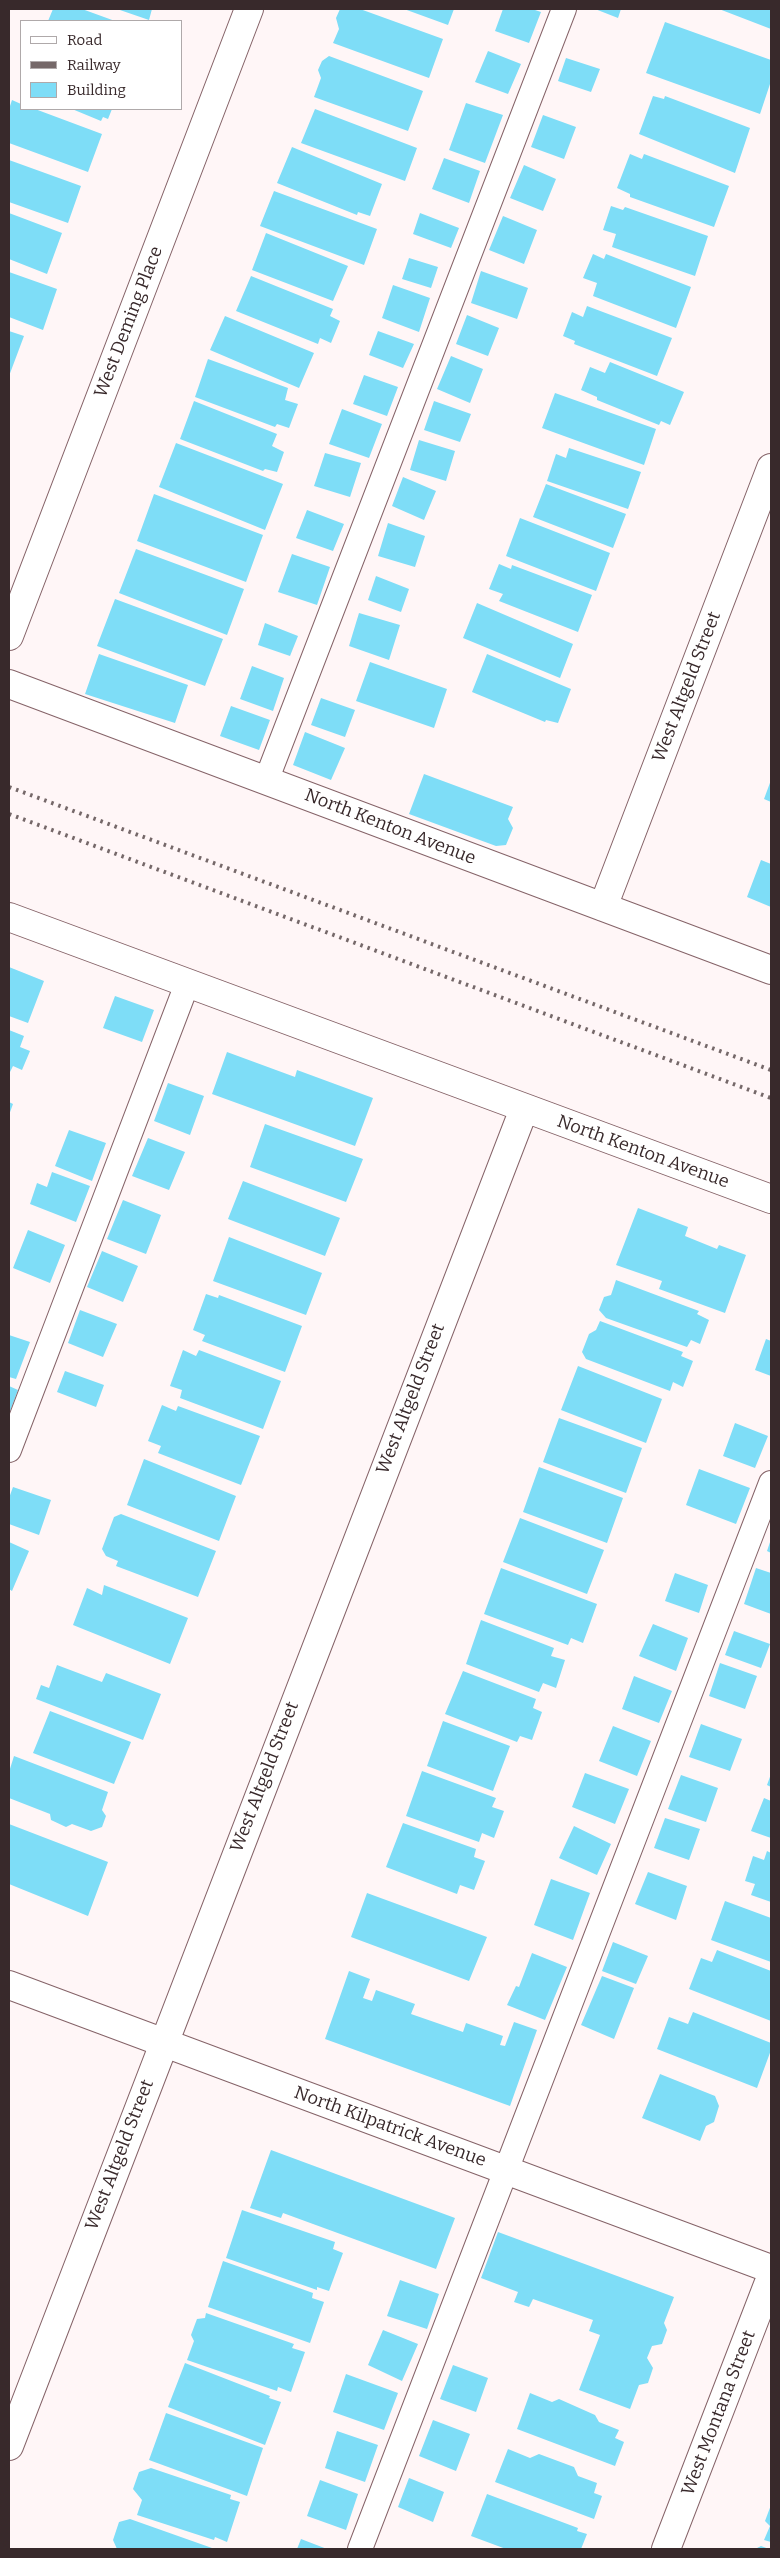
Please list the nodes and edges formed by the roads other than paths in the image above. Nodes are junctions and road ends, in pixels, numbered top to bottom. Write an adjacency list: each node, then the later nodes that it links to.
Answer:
1 (249, 9): 4 (street, West Deming Place)
2 (564, 9): 6 (lane)
3 (771, 468): 7 (street, West Altgeld Street)
4 (9, 636)
5 (9, 684): 6 (street, North Kenton Avenue)
6 (266, 781): 7 (street, North Kenton Avenue)
7 (603, 907): 9 (street, North Kenton Avenue)
8 (9, 917): 10 (street, North Kenton Avenue)
9 (771, 970)
10 (187, 984): 11 (street, North Kenton Avenue); 13 (lane)
11 (524, 1109): 12 (street, North Kenton Avenue); 16 (street, West Altgeld Street)
12 (771, 1200)
13 (9, 1450)
14 (771, 1483): 17 (lane)
15 (9, 1985): 16 (street, North Kilpatrick Avenue)
16 (163, 2043): 17 (street, North Kilpatrick Avenue); 20 (street, West Altgeld Street)
17 (507, 2170): 18 (street, North Kilpatrick Avenue); 21 (lane)
18 (771, 2269)
19 (771, 2278): 22 (street, West Montana Street)
20 (9, 2446)
21 (360, 2549)
22 (666, 2549)

